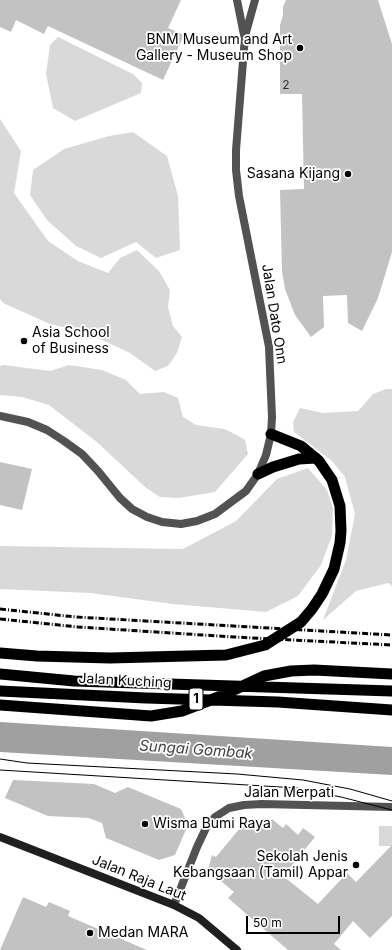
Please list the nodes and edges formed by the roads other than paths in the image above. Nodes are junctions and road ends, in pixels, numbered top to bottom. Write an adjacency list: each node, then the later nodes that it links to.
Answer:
1 (237, 0): 3 (street, Jalan Dato Onn)
2 (255, 0): 3 (street, Jalan Dato Onn)
3 (245, 36): 5 (street, Jalan Dato Onn)
4 (0, 416): 7 (street, Jalan Dato Onn)
5 (271, 434): 6 (highway); 7 (street, Jalan Dato Onn)
6 (316, 458): 7 (highway); 8 (highway)
7 (258, 474)
8 (0, 653)
9 (0, 674): 12 (highway, Jalan Kuching / 1)
10 (392, 674): 13 (highway)
11 (0, 691): 14 (highway, Jalan Kuching / 1)
12 (392, 691)
13 (0, 705)
14 (392, 710)
15 (392, 807): 17 (street, Jalan Merpati)
16 (0, 837): 17 (main road, Jalan Raja Laut)
17 (174, 905): 18 (main road, Jalan Raja Laut)
18 (237, 950)

